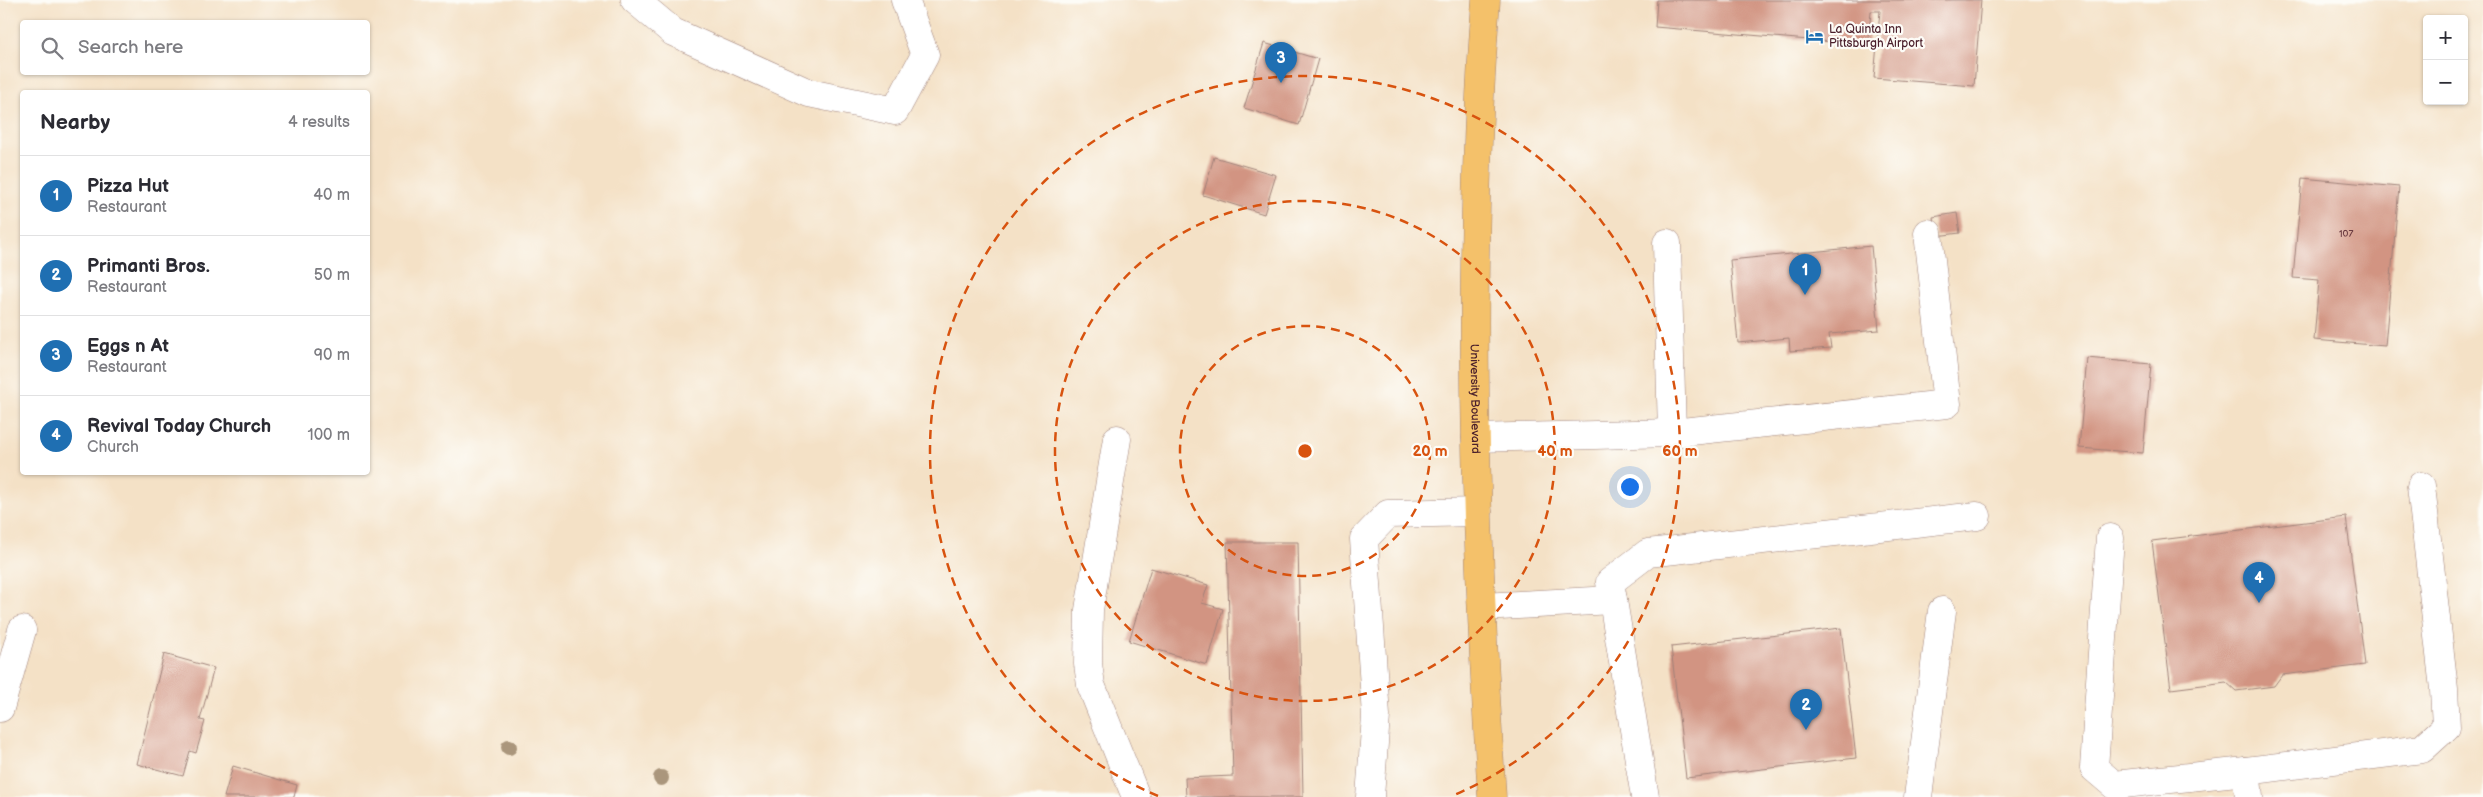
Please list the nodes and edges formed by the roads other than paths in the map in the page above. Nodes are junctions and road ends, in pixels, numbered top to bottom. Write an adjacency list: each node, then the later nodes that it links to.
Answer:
1 (635, 0): 2 (lane)
2 (905, 0)
3 (1486, 0): 7 (main road, University Boulevard)
4 (1928, 233): 6 (lane)
5 (1667, 243): 6 (lane)
6 (1672, 433): 7 (lane)
7 (1476, 438): 10 (main road, University Boulevard)
8 (1117, 439): 19 (lane)
9 (2421, 486): 18 (lane)
10 (1478, 512): 14 (main road, University Boulevard); 20 (lane)
11 (1977, 516): 13 (lane)
12 (2110, 538): 18 (lane)
13 (1613, 600): 14 (lane); 22 (lane)
14 (1482, 607): 21 (main road, University Boulevard)
15 (1942, 611): 23 (lane)
16 (22, 630): 17 (lane)
17 (0, 708)
18 (2247, 784)
19 (1136, 797)
20 (1370, 797)
21 (1492, 797)
22 (1645, 797)
23 (1918, 797)

